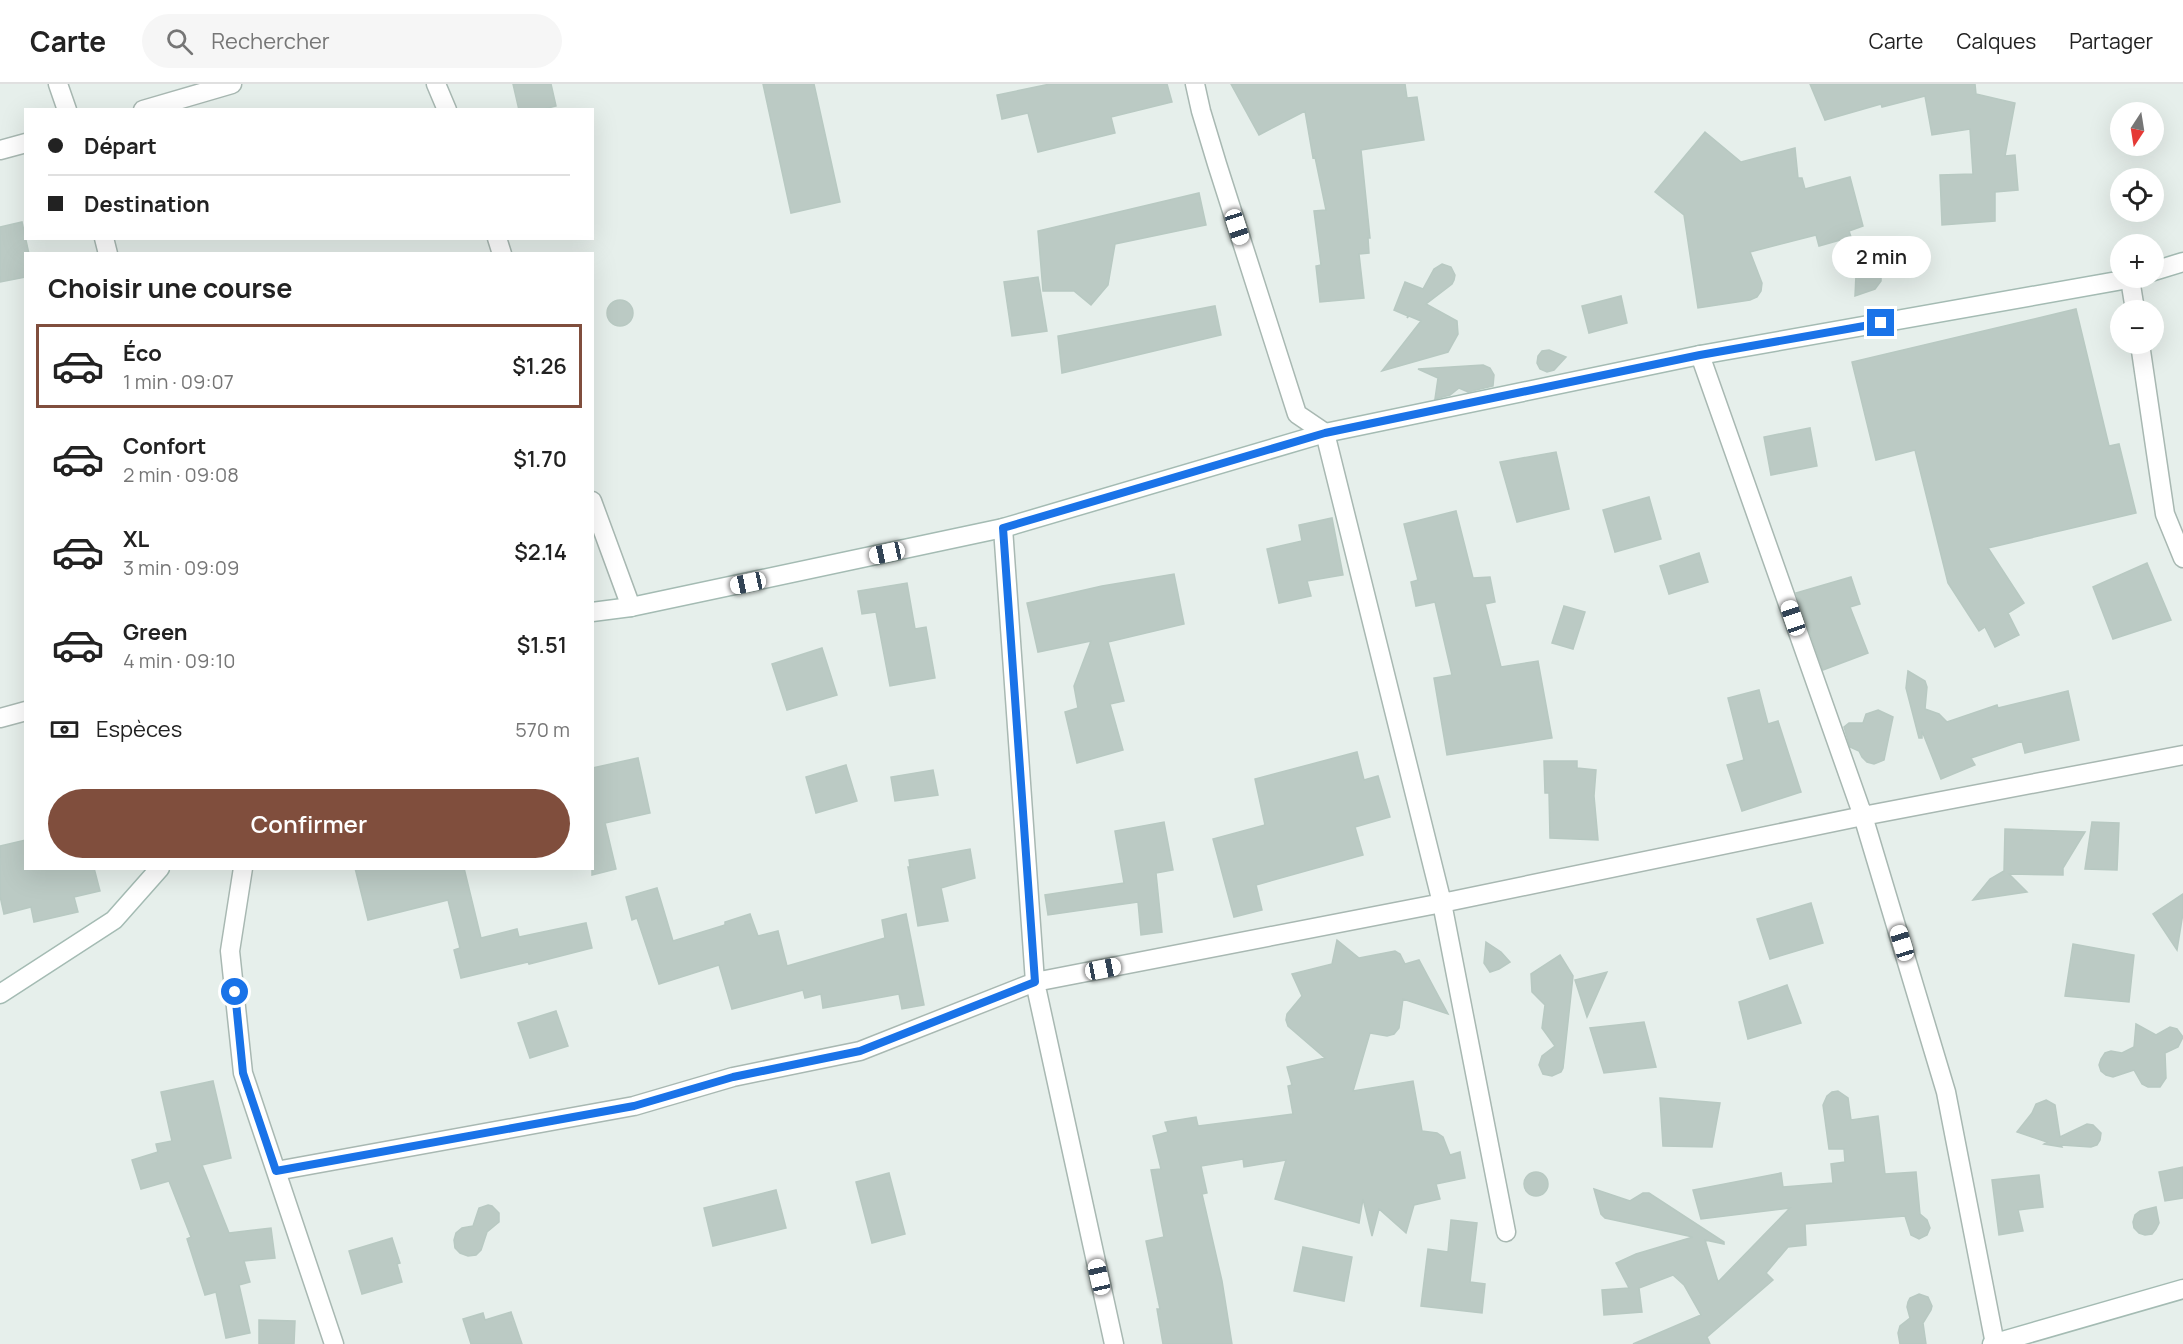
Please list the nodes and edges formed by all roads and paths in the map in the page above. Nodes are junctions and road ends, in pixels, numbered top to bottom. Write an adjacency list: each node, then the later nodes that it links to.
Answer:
1 (58, 84): 5 (street)
2 (232, 84): 6 (street)
3 (436, 84): 7 (street)
4 (1195, 84): 15 (street)
5 (66, 108)
6 (150, 108)
7 (446, 108)
8 (24, 144): 9 (street)
9 (0, 150)
10 (2183, 262): 11 (street)
11 (2164, 268)
12 (2110, 282): 14 (street)
13 (2141, 354): 18 (street)
14 (1700, 355): 15 (street); 24 (street)
15 (1325, 433): 17 (street); 27 (street)
16 (594, 506): 19 (street)
17 (1003, 528): 19 (street); 28 (street)
18 (2183, 558)
19 (631, 607): 20 (street)
20 (594, 612)
21 (24, 712): 22 (street)
22 (0, 718)
23 (2183, 755): 24 (street)
24 (1863, 816): 27 (street); 35 (street)
25 (158, 870): 29 (street)
26 (243, 870): 30 (street)
27 (1442, 903): 28 (street); 31 (street)
28 (1035, 982): 30 (street); 34 (street)
29 (0, 993)
30 (276, 1171): 33 (street)
31 (1506, 1232)
32 (2183, 1289): 35 (street)
33 (334, 1344)
34 (1114, 1344)
35 (1994, 1344)

